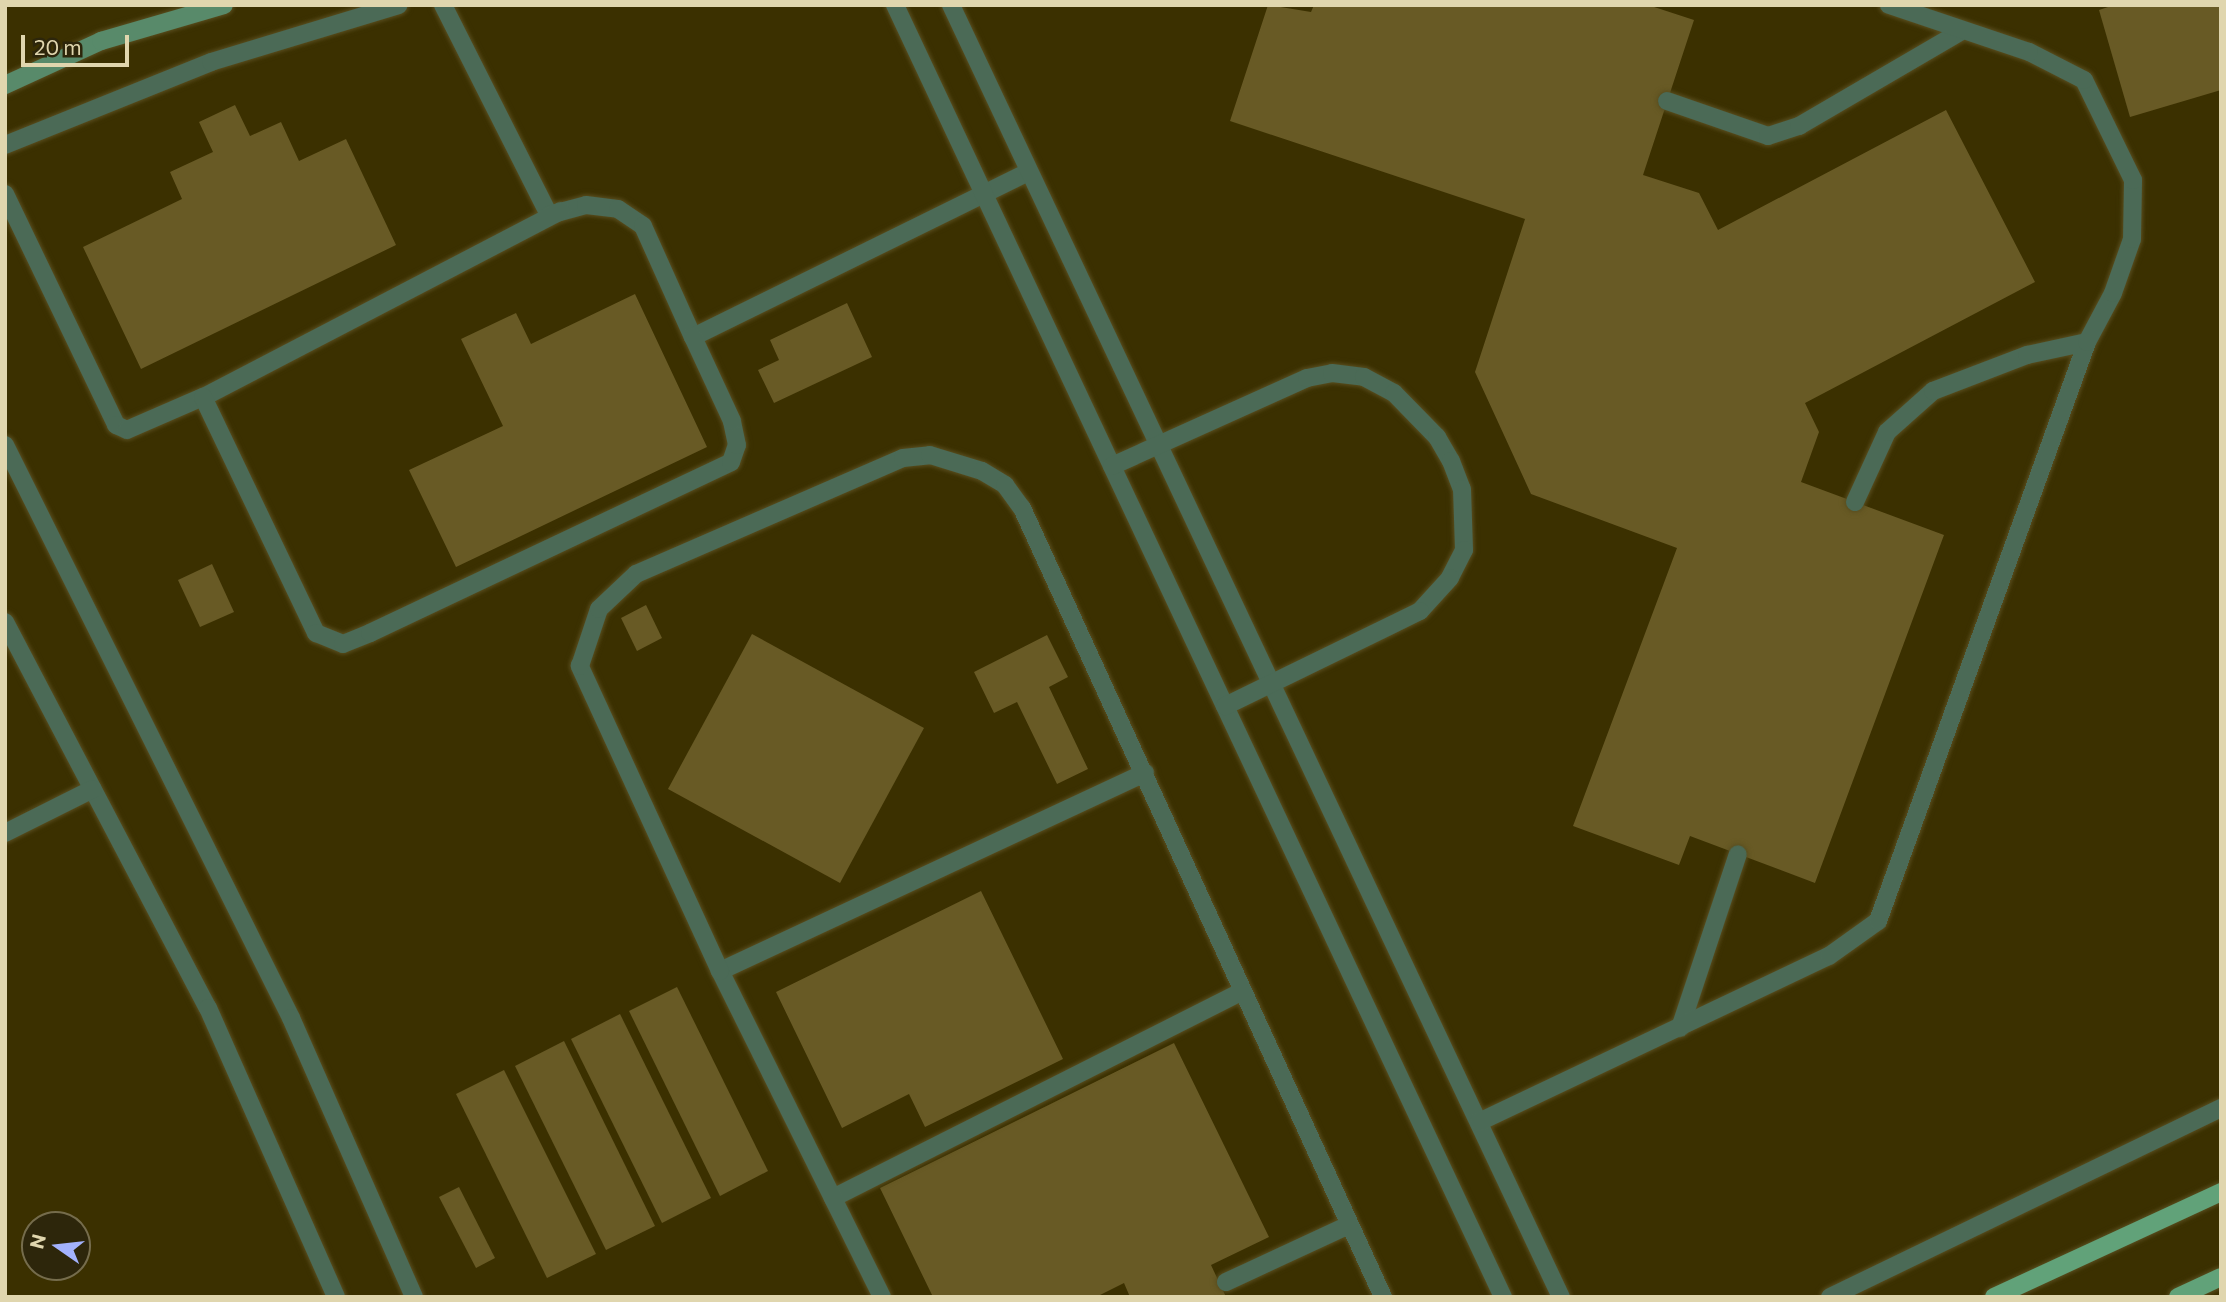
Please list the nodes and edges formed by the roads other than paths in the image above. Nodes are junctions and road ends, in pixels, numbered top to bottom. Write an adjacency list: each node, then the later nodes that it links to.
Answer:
1 (224, 5): 8 (street)
2 (399, 5): 10 (street)
3 (443, 5): 14 (street)
4 (895, 5): 13 (street)
5 (951, 5): 11 (street)
6 (1889, 5): 7 (street)
7 (1960, 32): 9 (street); 16 (street)
8 (5, 85)
9 (1667, 101)
10 (5, 145)
11 (1029, 172): 13 (street); 19 (street)
12 (5, 194): 17 (street)
13 (985, 196): 15 (street); 20 (street)
14 (561, 211): 15 (street); 17 (street)
15 (693, 337): 17 (street)
16 (2087, 342): 21 (street); 31 (street)
17 (203, 397)
18 (5, 445): 40 (street)
19 (1159, 445): 20 (street); 23 (street); 23 (street)
20 (1112, 466): 24 (street)
21 (1855, 502)
22 (5, 622): 26 (street)
23 (1271, 682): 24 (street); 33 (street)
24 (1225, 706): 43 (street)
25 (1145, 773): 29 (street); 29 (street); 30 (street)
26 (93, 789): 27 (street); 39 (street)
27 (5, 833)
28 (1738, 854): 31 (street)
29 (720, 971): 35 (street)
30 (1243, 990): 35 (street); 36 (street)
31 (1680, 1028): 33 (street)
32 (2221, 1108): 45 (street)
33 (1479, 1122): 44 (street)
34 (2221, 1192): 46 (main road)
35 (833, 1198): 41 (street)
36 (1349, 1225): 38 (street); 42 (street)
37 (2221, 1277): 47 (main road)
38 (1226, 1282)
39 (336, 1297)
40 (414, 1297)
41 (882, 1297)
42 (1383, 1297)
43 (1503, 1297)
44 (1561, 1297)
45 (1830, 1297)
46 (1994, 1297)
47 (2178, 1297)

